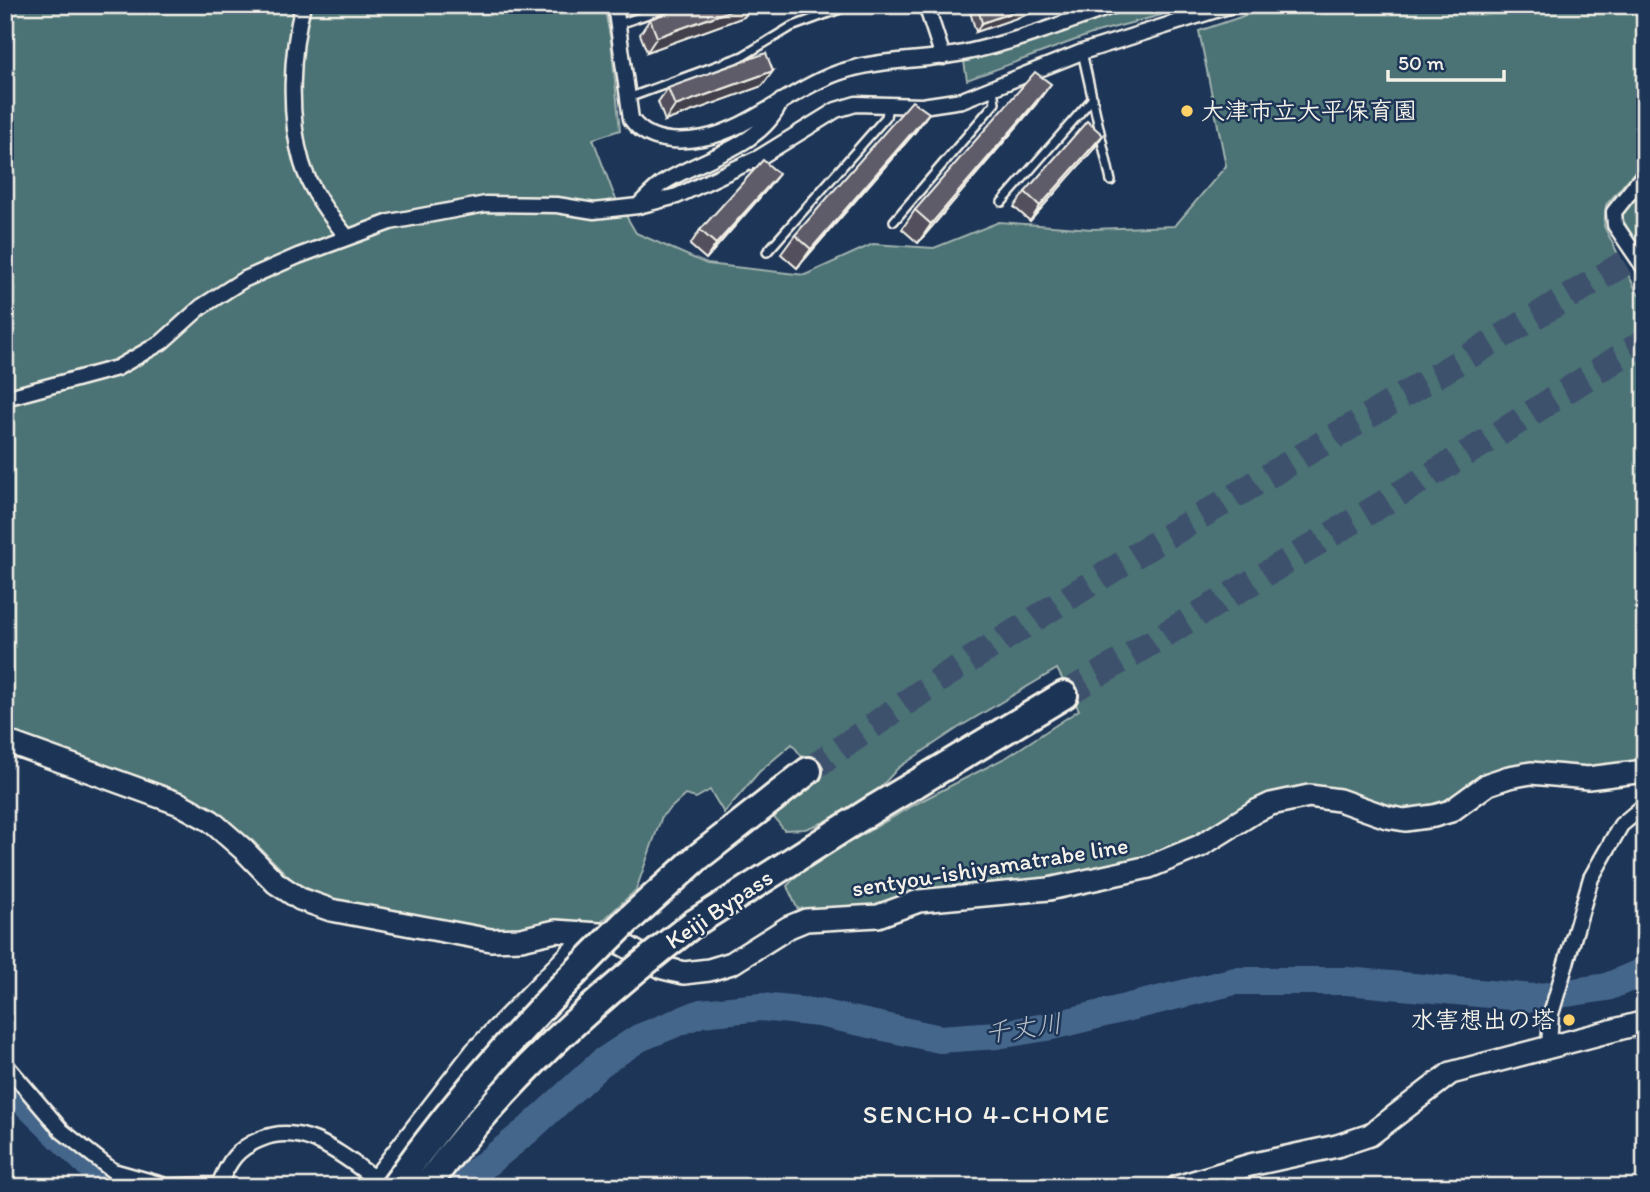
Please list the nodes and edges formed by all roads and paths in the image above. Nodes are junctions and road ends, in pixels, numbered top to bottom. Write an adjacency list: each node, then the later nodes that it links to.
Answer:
1 (303, 5): 21 (street)
2 (615, 5): 8 (street)
3 (675, 5): 8 (lane)
4 (851, 5): 12 (lane)
5 (926, 5): 10 (street)
6 (1115, 5): 10 (street)
7 (1232, 5): 9 (street)
8 (620, 24): 12 (street)
9 (1082, 52): 11 (street); 13 (lane)
10 (943, 57): 14 (street)
11 (993, 89): 15 (street); 20 (lane)
12 (627, 98): 14 (street)
13 (1093, 98): 17 (lane); 18 (lane)
14 (781, 101): 19 (street)
15 (888, 104): 19 (street); 22 (lane)
16 (1645, 173): 23 (street)
17 (1111, 181)
18 (1002, 202)
19 (638, 206): 21 (street)
20 (894, 221)
21 (347, 237): 24 (street)
22 (766, 252)
23 (1645, 269)
24 (5, 398)
25 (1064, 695): 35 (highway, Keiji Bypass, bridge)
26 (5, 741): 30 (main road, sentyou-ishiyamatrabe line)
27 (808, 771): 34 (highway, Keiji Bypass, bridge)
28 (1645, 771): 30 (main road, sentyou-ishiyamatrabe line)
29 (1645, 805): 32 (street)
30 (579, 932): 34 (street)
31 (1645, 1022): 32 (main road)
32 (1549, 1046): 36 (main road)
33 (5, 1064): 34 (street)
34 (377, 1184)
35 (426, 1187)
36 (1177, 1187)

